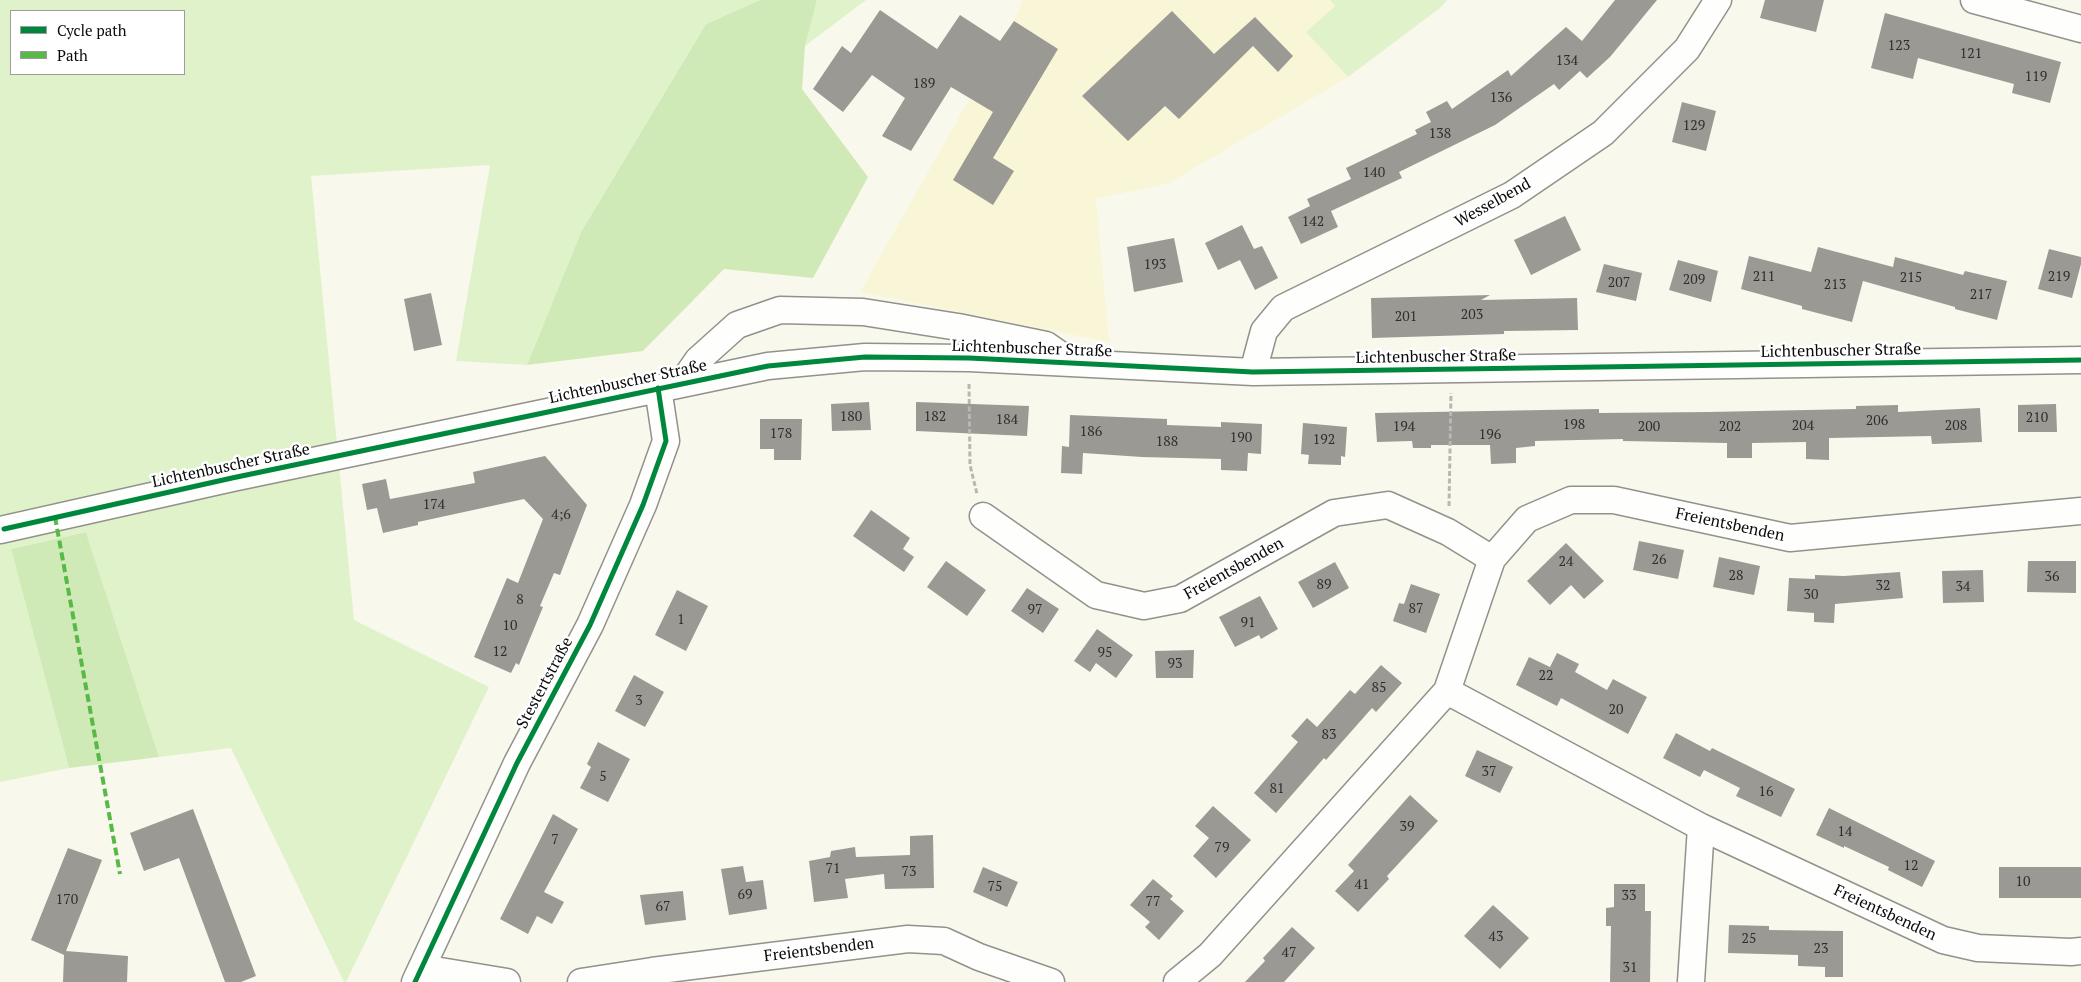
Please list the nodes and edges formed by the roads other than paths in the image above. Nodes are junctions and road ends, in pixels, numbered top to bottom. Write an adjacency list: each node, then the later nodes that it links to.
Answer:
1 (1718, 0): 6 (street, Wesselbend)
2 (1974, 0): 3 (street)
3 (2081, 29)
4 (2081, 360): 6 (street, Lichtenbuscher Straße)
5 (1072, 362): 6 (street, Lichtenbuscher Straße); 7 (street, Lichtenbuscher Straße); 7 (street, Lichtenbuscher Straße)
6 (1253, 372)
7 (670, 385): 10 (street, Lichtenbuscher Straße); 15 (street, Stestertstraße)
8 (2081, 512): 11 (street, Freientsbenden)
9 (983, 516): 11 (street, Freientsbenden)
10 (0, 530)
11 (1492, 559): 12 (street, Freientsbenden)
12 (1447, 691): 13 (street, Freientsbenden); 19 (street, Freientsbenden)
13 (1701, 826): 14 (street, Freientsbenden); 20 (street)
14 (2081, 950)
15 (419, 975): 16 (street)
16 (507, 982)
17 (581, 982): 18 (street, Freientsbenden)
18 (1051, 982)
19 (1178, 982)
20 (1691, 982)

